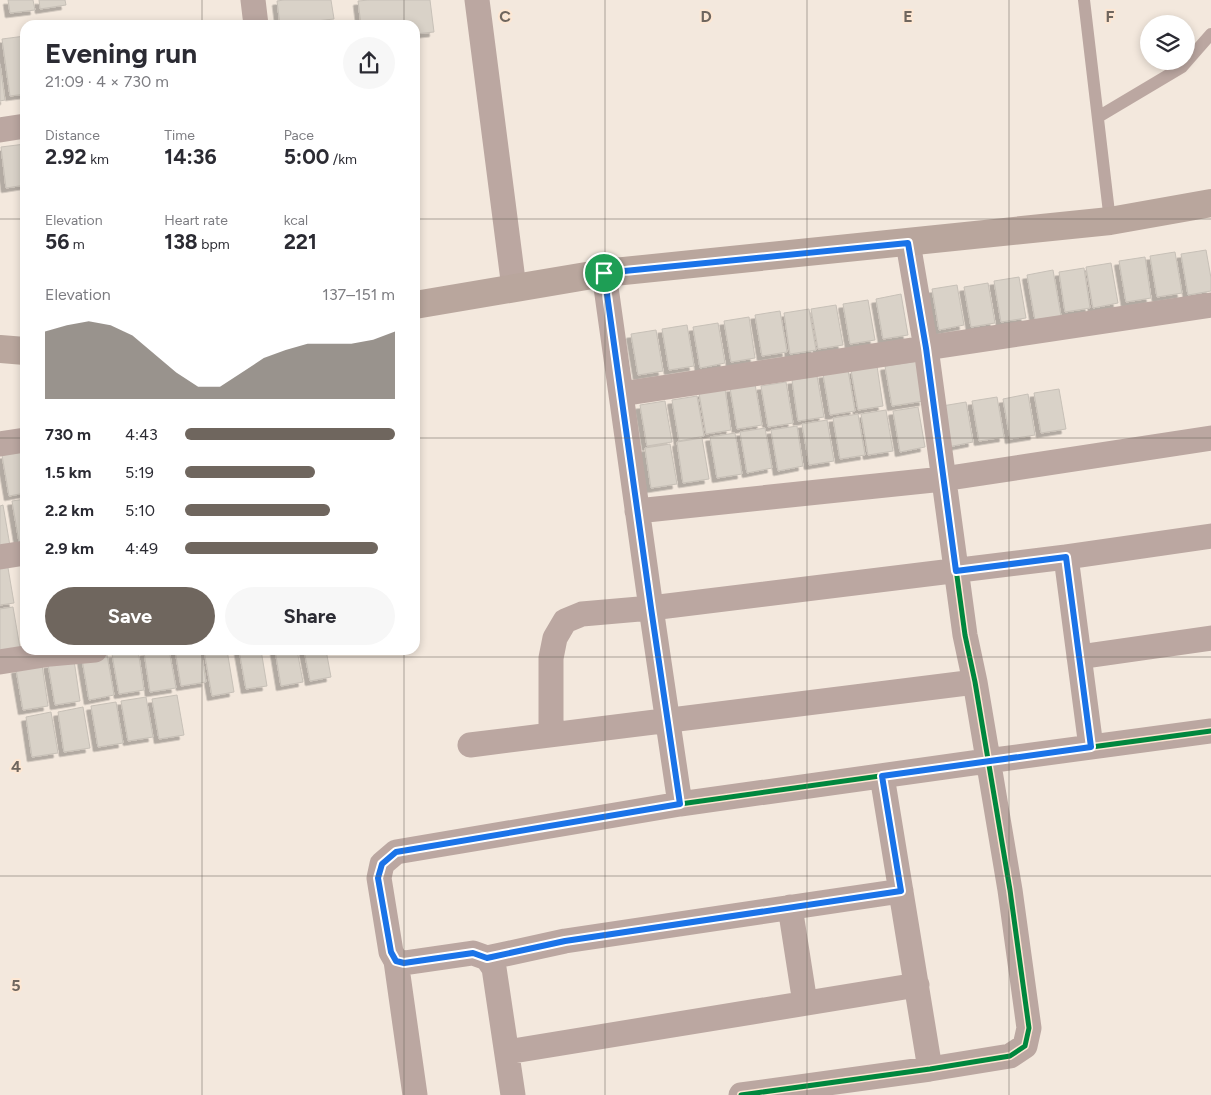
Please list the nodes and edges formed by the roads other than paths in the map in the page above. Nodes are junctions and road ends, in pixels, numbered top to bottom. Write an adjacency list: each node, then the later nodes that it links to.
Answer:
1 (253, 0): 4 (street)
2 (477, 0): 13 (street)
3 (1084, 0): 6 (lane)
4 (255, 20)
5 (1211, 34): 6 (lane)
6 (1098, 117): 10 (lane)
7 (20, 127): 8 (street)
8 (0, 130)
9 (1211, 203): 10 (street)
10 (1110, 221): 11 (street)
11 (908, 243): 12 (street); 16 (street)
12 (604, 273): 13 (street); 19 (street)
13 (514, 288): 14 (street)
14 (420, 304)
15 (1211, 305): 16 (street)
16 (926, 348): 19 (street); 23 (street)
17 (0, 349): 18 (street)
18 (20, 350)
19 (621, 394): 24 (street)
20 (1211, 438): 23 (street)
21 (20, 441): 22 (street)
22 (0, 444)
23 (943, 479): 24 (street); 29 (street)
24 (637, 512): 30 (street)
25 (1211, 536): 28 (street)
26 (20, 554): 27 (street)
27 (0, 557)
28 (1066, 557): 29 (street); 33 (street)
29 (956, 571): 30 (street); 35 (street)
30 (651, 608): 36 (street); 38 (street)
31 (1211, 638): 33 (street)
32 (34, 655): 34 (street)
33 (1079, 657): 40 (street)
34 (0, 662)
35 (975, 682): 36 (street); 41 (street)
36 (668, 720): 38 (street); 43 (street)
37 (1211, 731): 40 (street)
38 (551, 734): 39 (street)
39 (470, 745)
40 (1091, 747): 41 (street)
41 (987, 761): 42 (street); 51 (street)
42 (882, 776): 43 (street); 44 (street)
43 (680, 804): 47 (street)
44 (901, 891): 45 (street); 48 (street)
45 (790, 907): 46 (street); 49 (street)
46 (487, 958): 47 (street); 50 (street)
47 (396, 961): 53 (street)
48 (917, 985): 49 (street); 51 (street)
49 (804, 1003): 50 (street)
50 (507, 1052): 54 (street)
51 (930, 1069): 52 (street)
52 (793, 1091): 55 (street)
53 (416, 1095)
54 (513, 1095)
55 (741, 1095)

